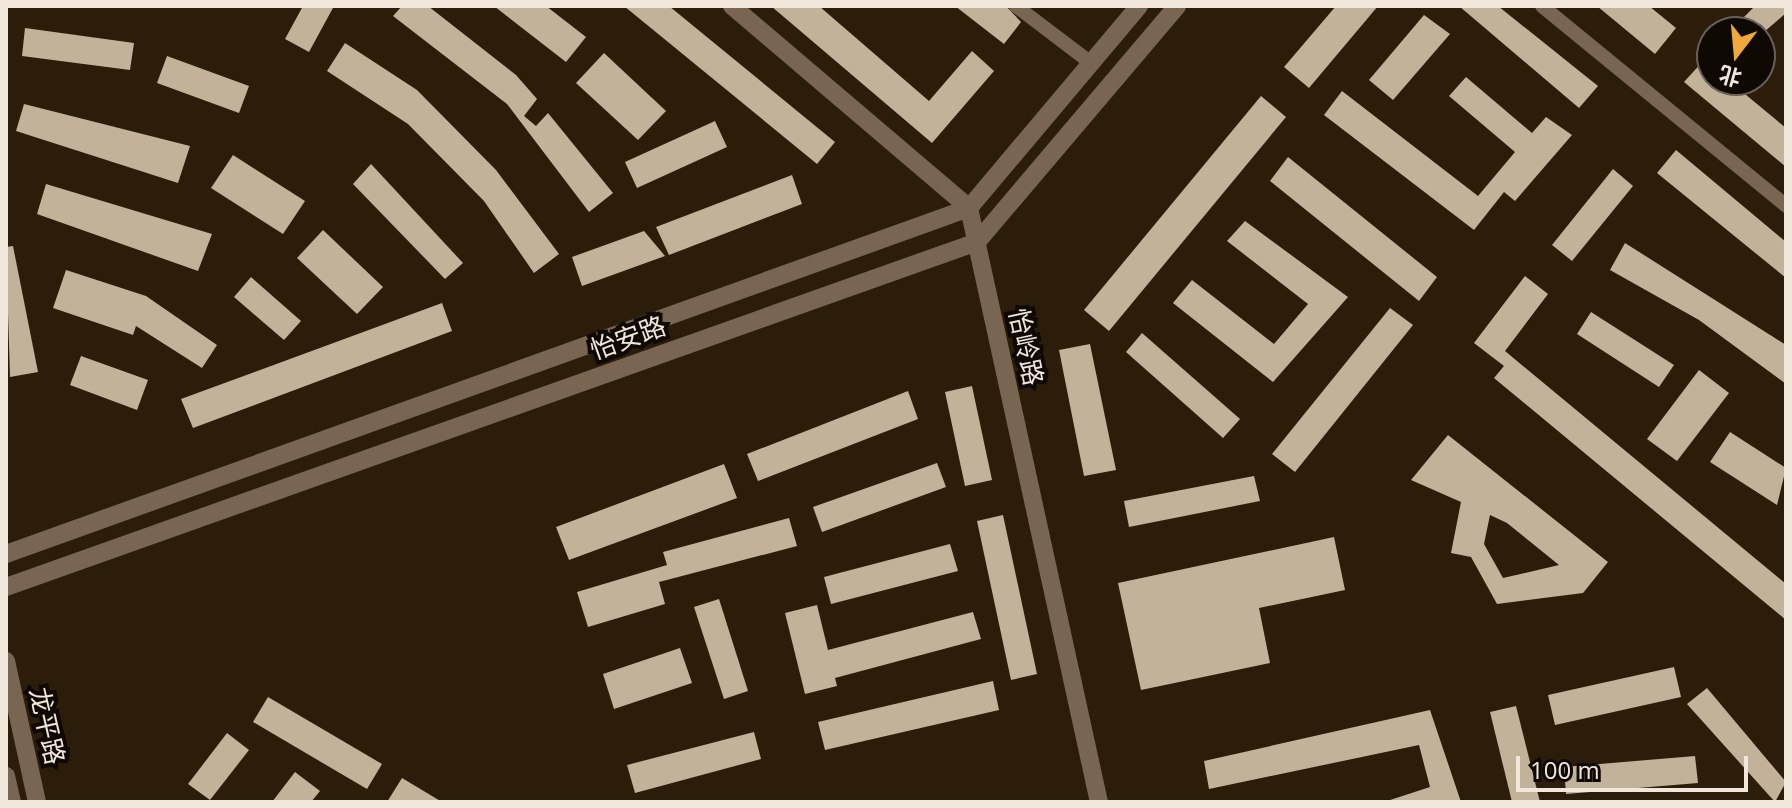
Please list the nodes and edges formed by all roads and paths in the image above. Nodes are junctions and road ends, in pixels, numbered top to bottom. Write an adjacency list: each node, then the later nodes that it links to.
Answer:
1 (732, 6): 8 (street)
2 (1016, 6): 6 (street)
3 (1139, 6): 6 (street)
4 (1177, 6): 9 (street)
5 (1542, 6): 7 (street)
6 (1091, 63): 8 (street)
7 (1786, 206)
8 (969, 208): 9 (street, 怡岭路); 10 (street, 怡安路)
9 (977, 242): 11 (street, 怡安路); 16 (street, 怡岭路)
10 (6, 554)
11 (6, 587)
12 (6, 661): 15 (street, 龙平路)
13 (6, 776): 14 (street, 龙平路)
14 (12, 802)
15 (37, 802)
16 (1099, 802)

